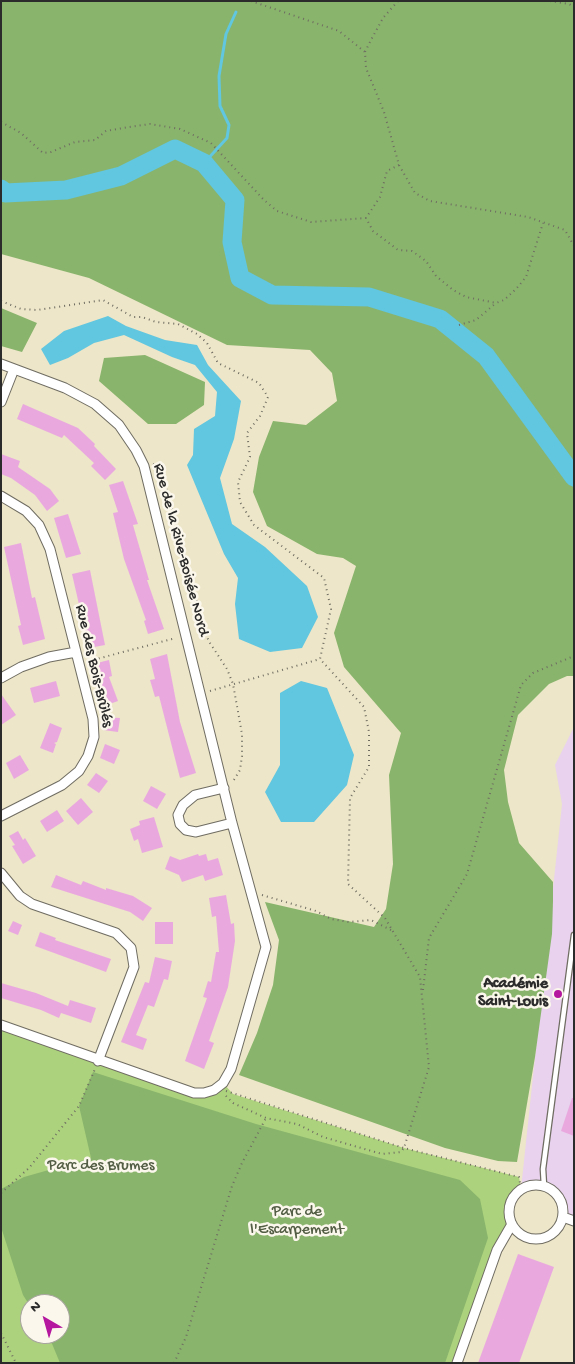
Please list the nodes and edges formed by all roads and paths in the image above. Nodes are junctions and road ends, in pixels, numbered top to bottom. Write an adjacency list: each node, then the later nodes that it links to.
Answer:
1 (251, 1): 5 (path)
2 (398, 1): 5 (path)
3 (550, 1): 4 (path)
4 (574, 7)
5 (365, 52): 7 (path)
6 (1, 122): 8 (path)
7 (399, 165): 8 (path); 9 (path)
8 (366, 218): 12 (path)
9 (543, 222): 10 (path); 12 (path)
10 (574, 246)
11 (1, 301): 22 (path)
12 (496, 303): 13 (path)
13 (459, 326)
14 (1, 364): 15 (street, Rue de la Rive-Boisée Nord)
15 (14, 369): 16 (street); 17 (street, Rue de la Rive-Boisée Nord)
16 (1, 402)
17 (144, 466): 19 (street, Rue de la Rive-Boisée Nord); 25 (path)
18 (1, 496): 20 (street, Rue des Bois-Brûlés)
19 (187, 636): 23 (path); 26 (street, Rue de la Rive-Boisée Nord)
20 (76, 652): 23 (street, Rue des Bois-Brûlés); 24 (street)
21 (574, 656): 35 (path)
22 (320, 659): 25 (path); 32 (path)
23 (79, 663): 28 (street, Rue des Bois-Brûlés)
24 (1, 678)
25 (233, 684): 26 (path); 27 (path)
26 (201, 694): 27 (street, Rue de la Rive-Boisée Nord)
27 (224, 787): 29 (street, Rue de la Rive-Boisée Nord); 29 (street)
28 (1, 816)
29 (232, 823): 31 (street, Rue de la Rive-Boisée Nord)
30 (1, 874): 37 (street)
31 (250, 893): 32 (path); 38 (street, Rue de la Rive-Boisée Nord)
32 (392, 930): 35 (path)
33 (574, 935): 34 (lane)
34 (573, 960): 41 (lane)
35 (422, 998): 40 (path)
36 (1, 1025): 37 (street)
37 (98, 1060): 38 (street); 43 (path)
38 (217, 1088): 39 (path); 40 (path)
39 (266, 1118): 40 (path); 49 (path)
40 (404, 1148): 42 (path)
41 (544, 1186): 42 (street); 44 (street)
42 (521, 1189): 46 (street)
43 (1, 1193)
44 (563, 1216): 45 (street); 46 (street)
45 (574, 1221)
46 (512, 1224): 50 (street)
47 (1, 1333): 48 (path)
48 (16, 1363)
49 (174, 1363)
50 (457, 1363)

